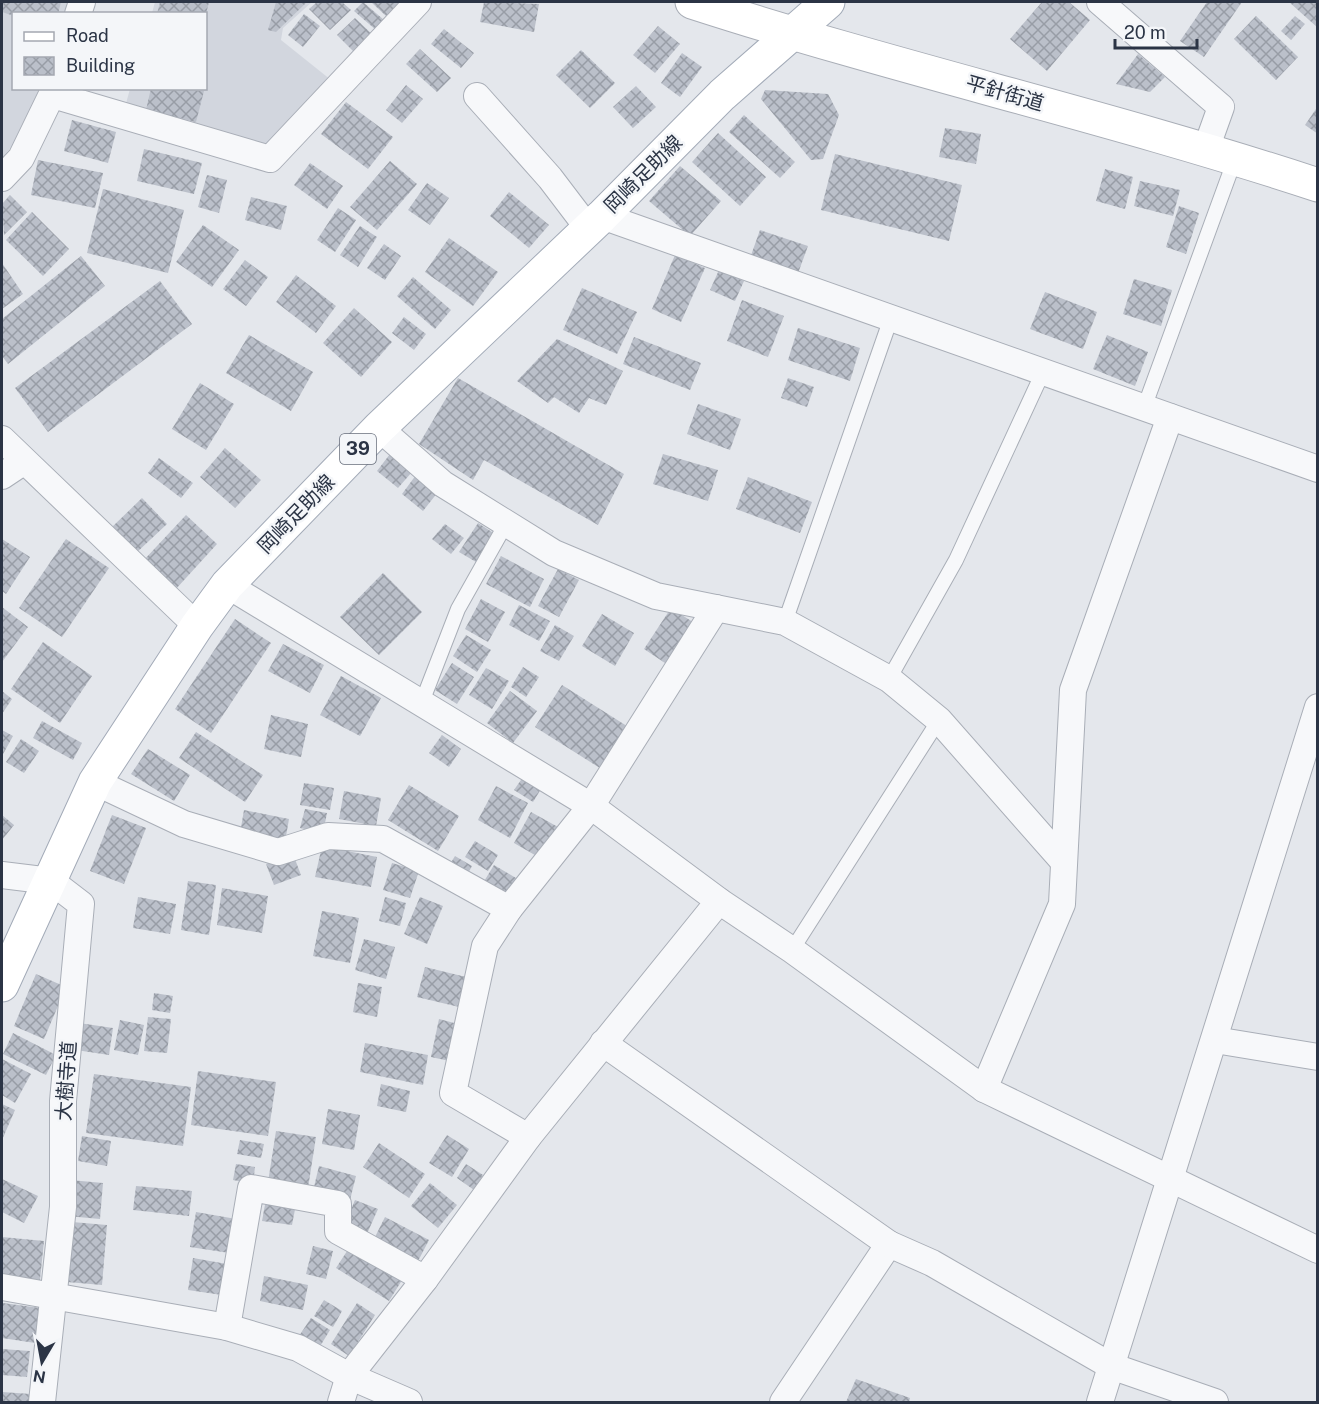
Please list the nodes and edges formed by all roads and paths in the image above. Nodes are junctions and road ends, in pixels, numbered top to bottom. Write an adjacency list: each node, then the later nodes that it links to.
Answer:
1 (418, 2): 6 (street)
2 (692, 2): 5 (main road, 平針街道)
3 (828, 2): 5 (main road, 岡崎足助線 / 39)
4 (1100, 2): 8 (street)
5 (793, 34): 8 (main road, 平針街道); 11 (main road, 岡崎足助線 / 39)
6 (54, 92): 9 (street)
7 (477, 96): 11 (street)
8 (1221, 154): 10 (main road, 平針街道); 14 (lane)
9 (2, 178)
10 (1317, 185)
11 (595, 222): 12 (street); 16 (main road, 岡崎足助線 / 39)
12 (891, 318): 13 (street); 24 (lane)
13 (1043, 372): 14 (street); 26 (lane)
14 (1144, 408): 15 (street)
15 (1170, 417): 19 (street); 32 (street)
16 (379, 428): 21 (street); 22 (main road, 岡崎足助線 / 39)
17 (2, 439): 18 (street)
18 (23, 462): 20 (street); 25 (street)
19 (1317, 469)
20 (2, 476)
21 (507, 522): 23 (street); 27 (lane)
22 (227, 585): 25 (main road, 岡崎足助線 / 39); 27 (street)
23 (716, 608): 24 (street); 31 (street)
24 (785, 622): 26 (street)
25 (196, 626): 30 (main road, 岡崎足助線 / 39)
26 (889, 679): 29 (street)
27 (422, 702): 31 (street)
28 (1317, 707): 39 (street)
29 (939, 720): 32 (street); 37 (lane)
30 (95, 782): 34 (main road, 岡崎足助線 / 39); 36 (street)
31 (591, 806): 35 (street); 36 (street)
32 (1064, 862): 42 (street)
33 (2, 875): 34 (street)
34 (51, 881): 38 (main road, 岡崎足助線 / 39); 49 (street, 大樹寺道)
35 (719, 901): 37 (street); 40 (street)
36 (509, 909): 43 (street)
37 (792, 950): 42 (street)
38 (2, 985)
39 (1215, 1040): 41 (street); 44 (street)
40 (603, 1043): 43 (street); 45 (street)
41 (1317, 1057)
42 (984, 1089): 44 (street)
43 (528, 1137): 47 (street)
44 (1171, 1182): 46 (street); 51 (street)
45 (889, 1244): 51 (street); 56 (street)
46 (1317, 1250)
47 (425, 1279): 50 (street); 52 (street)
48 (2, 1287): 49 (street)
49 (52, 1296): 50 (street); 53 (street)
50 (227, 1328): 52 (street)
51 (1111, 1366): 57 (street); 58 (street)
52 (349, 1376): 54 (street); 55 (street)
53 (42, 1402)
54 (341, 1402)
55 (410, 1402)
56 (783, 1402)
57 (1100, 1402)
58 (1215, 1402)

